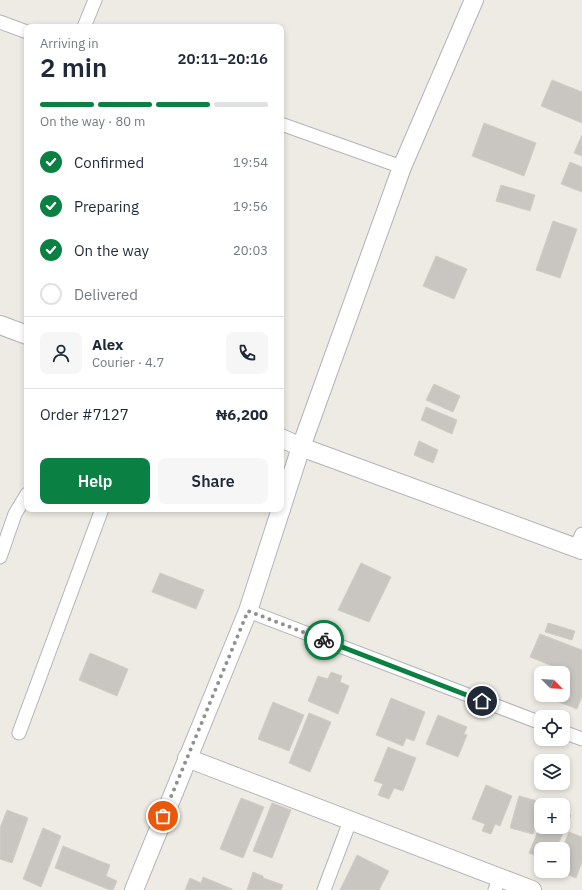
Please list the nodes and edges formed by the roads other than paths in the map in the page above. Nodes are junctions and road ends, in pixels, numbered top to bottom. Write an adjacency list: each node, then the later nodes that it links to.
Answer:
1 (95, 0): 4 (street)
2 (474, 0): 7 (street)
3 (0, 22): 5 (street)
4 (85, 24)
5 (24, 31)
6 (284, 125): 7 (street)
7 (402, 167): 11 (street)
8 (0, 325): 9 (street)
9 (24, 334)
10 (284, 439): 11 (street)
11 (301, 447): 13 (street); 16 (street)
12 (24, 499): 17 (street)
13 (284, 500)
14 (101, 512): 20 (street)
15 (280, 512): 18 (street)
16 (580, 544)
17 (0, 557)
18 (248, 611): 19 (street); 23 (street)
19 (534, 720)
20 (19, 733)
21 (570, 735): 22 (street)
22 (582, 739)
23 (187, 758): 24 (street); 26 (street)
24 (350, 821): 25 (street); 27 (street)
25 (497, 884): 28 (street)
26 (134, 890)
27 (324, 890)
28 (532, 890)

